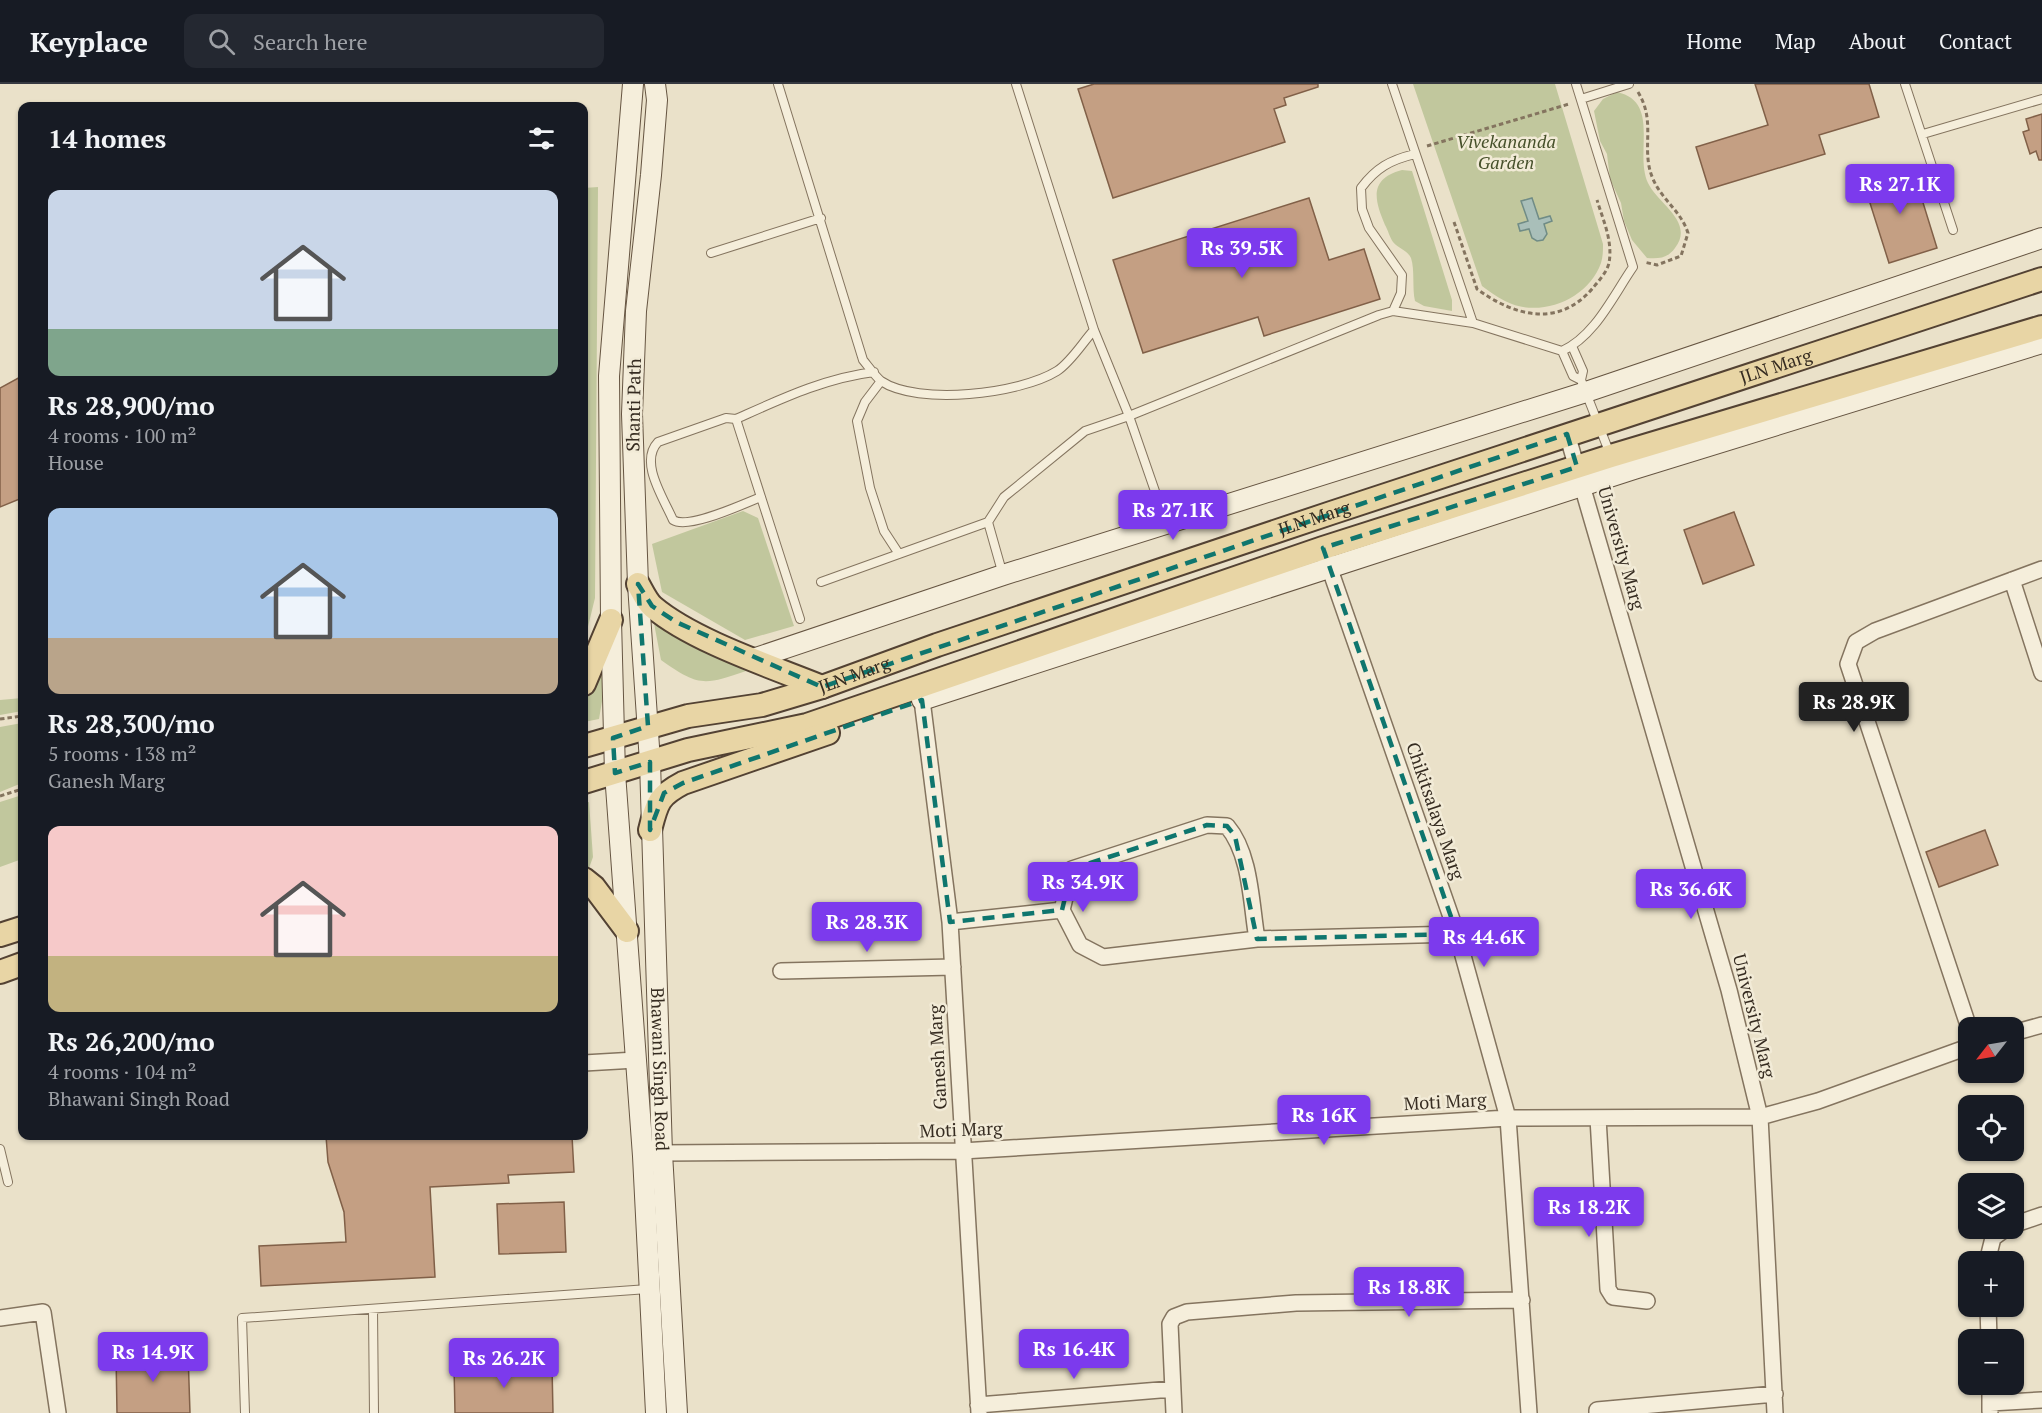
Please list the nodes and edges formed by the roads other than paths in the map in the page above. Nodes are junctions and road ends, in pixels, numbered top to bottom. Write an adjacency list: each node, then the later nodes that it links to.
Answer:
1 (633, 84): 46 (main road, Bhawani Singh Road)
2 (655, 84): 44 (main road, Shanti Path)
3 (777, 84): 13 (lane)
4 (1016, 84): 21 (lane)
5 (1392, 84): 12 (lane)
6 (1576, 84): 9 (lane)
7 (1631, 84): 9 (lane)
8 (1905, 84): 11 (lane)
9 (1581, 99): 23 (lane)
10 (2042, 99): 11 (lane)
11 (1923, 134): 14 (lane)
12 (1414, 154): 18 (lane); 19 (lane)
13 (821, 218): 16 (lane); 25 (lane)
14 (1953, 230)
15 (2042, 238): 27 (main road)
16 (711, 253)
17 (2042, 279): 30 (main road, JLN Marg)
18 (1393, 311): 19 (lane); 28 (lane)
19 (1473, 322): 24 (lane)
20 (2042, 327): 32 (main road, JLN Marg)
21 (1094, 330): 26 (lane); 28 (lane)
22 (2042, 343): 33 (main road)
23 (1572, 346): 24 (lane); 27 (lane)
24 (1562, 351): 27 (lane)
25 (874, 372): 26 (lane); 29 (lane)
26 (881, 381): 38 (lane)
27 (1583, 386): 30 (lane); 36 (main road)
28 (1129, 416): 35 (lane); 36 (lane)
29 (736, 419): 34 (lane); 34 (lane)
30 (1600, 426): 31 (main road, JLN Marg); 32 (lane)
31 (1567, 434): 33 (street, University Marg); 50 (main road, JLN Marg)
32 (1611, 456): 33 (main road, JLN Marg)
33 (1580, 476): 37 (main road, JLN Marg); 40 (main road); 77 (street, University Marg)
34 (761, 497): 45 (lane)
35 (988, 522): 38 (lane); 41 (lane)
36 (1166, 524): 41 (main road)
37 (1323, 548): 40 (street, Chikitsalaya Marg); 51 (main road, JLN Marg)
38 (899, 554): 43 (lane)
39 (2042, 569): 42 (street)
40 (1330, 570): 51 (main road); 64 (street, Chikitsalaya Marg)
41 (1004, 575): 47 (main road)
42 (2012, 580): 48 (street); 71 (street)
43 (821, 582)
44 (638, 584): 47 (main road); 52 (main road, Shanti Path)
45 (800, 619)
46 (611, 620): 49 (main road); 53 (main road, Bhawani Singh Road)
47 (753, 659): 50 (main road)
48 (2042, 674)
49 (588, 675)
50 (822, 687): 52 (main road, JLN Marg)
51 (924, 693): 55 (main road, JLN Marg); 58 (main road); 61 (street, Ganesh Marg)
52 (648, 726): 53 (main road, JLN Marg); 55 (main road, Bhawani Singh Road)
53 (613, 738): 54 (main road, JLN Marg); 56 (main road, Bhawani Singh Road)
54 (588, 745)
55 (650, 762): 56 (main road, JLN Marg); 58 (main road, Bhawani Singh Road)
56 (615, 773): 57 (main road, JLN Marg); 63 (main road, Bhawani Singh Road)
57 (588, 781)
58 (651, 830): 82 (main road, Bhawani Singh Road)
59 (588, 882): 63 (main road)
60 (1062, 910): 61 (street); 66 (street); 66 (street)
61 (950, 922): 68 (street, Ganesh Marg)
62 (18, 929): 65 (main road)
63 (627, 931): 75 (main road, Bhawani Singh Road)
64 (1457, 934): 66 (street); 78 (street, Chikitsalaya Marg)
65 (0, 935)
66 (1257, 939)
67 (18, 965): 70 (main road)
68 (953, 967): 69 (street); 81 (street, Ganesh Marg)
69 (781, 971)
70 (0, 972)
71 (1965, 1017)
72 (2042, 1025): 73 (street)
73 (2024, 1031)
74 (1958, 1051): 77 (street, Moti Marg)
75 (636, 1060): 76 (street); 86 (main road, Bhawani Singh Road)
76 (588, 1063)
77 (1760, 1117): 79 (street, Moti Marg); 92 (street, University Marg)
78 (1508, 1118): 79 (street, Moti Marg); 81 (street, Moti Marg); 87 (street, Chikitsalaya Marg)
79 (1598, 1118): 88 (street)
80 (0, 1149): 83 (lane)
81 (962, 1151): 82 (street, Moti Marg); 96 (street, Ganesh Marg)
82 (663, 1153): 101 (main road, Bhawani Singh Road)
83 (8, 1182)
84 (2042, 1215): 85 (street)
85 (2024, 1221)
86 (649, 1289): 89 (lane); 100 (main road, Bhawani Singh Road)
87 (1522, 1300): 91 (street); 103 (street, Chikitsalaya Marg)
88 (1647, 1300)
89 (373, 1310): 98 (lane); 99 (lane)
90 (0, 1318): 97 (street)
91 (1172, 1389): 96 (street); 102 (street)
92 (1775, 1394): 94 (street); 105 (street, University Marg)
93 (2042, 1400): 95 (street)
94 (1698, 1407): 104 (street)
95 (1990, 1408)
96 (979, 1409)
97 (58, 1413)
98 (245, 1413)
99 (374, 1413)
100 (656, 1413)
101 (677, 1413)
102 (1174, 1413)
103 (1529, 1413)
104 (1598, 1413)
105 (1776, 1413)

